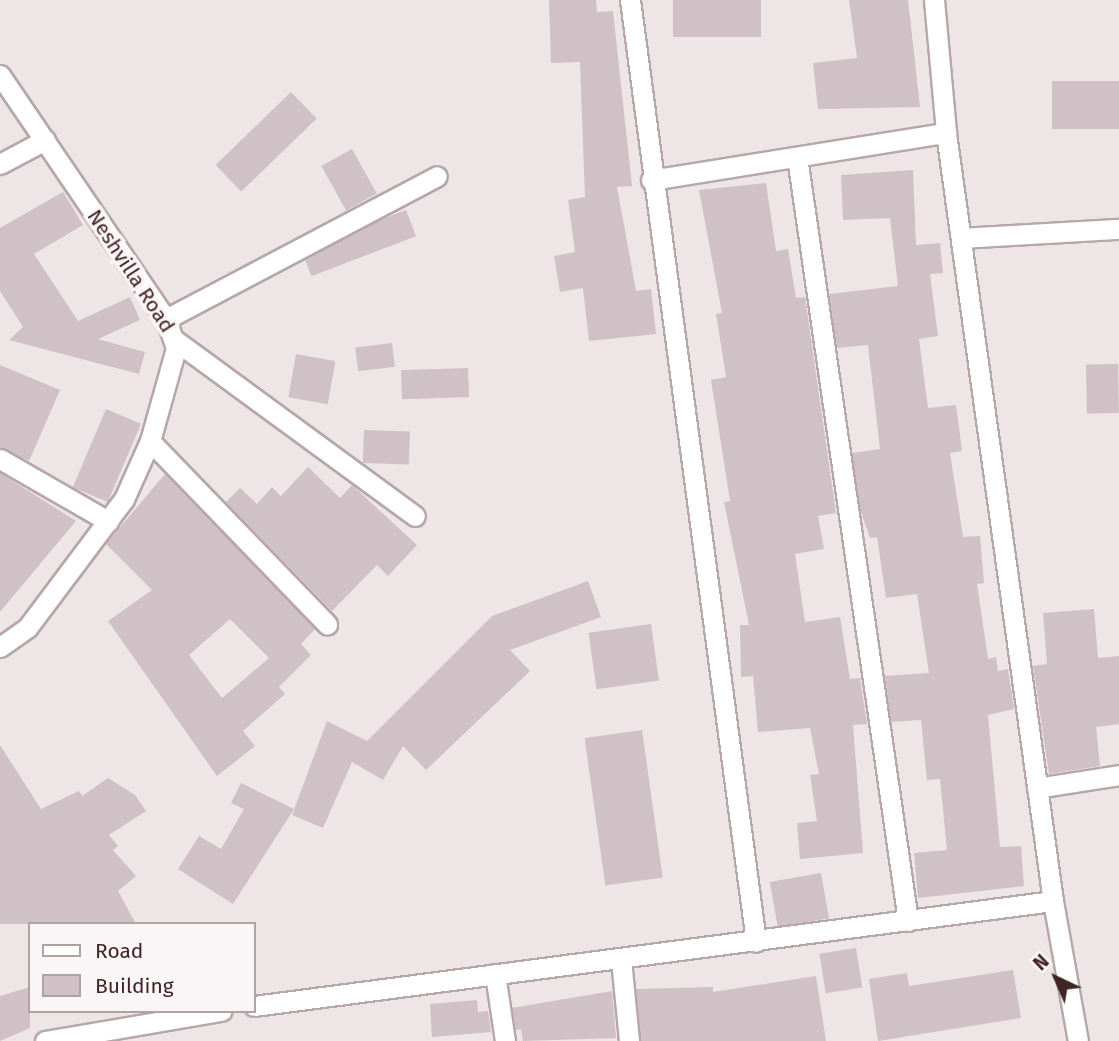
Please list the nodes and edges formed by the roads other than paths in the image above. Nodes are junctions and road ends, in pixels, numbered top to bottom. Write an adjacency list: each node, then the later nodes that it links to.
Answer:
1 (630, 0): 9 (street)
2 (934, 0): 4 (street)
3 (0, 75): 5 (street, Neshvilla Road)
4 (946, 133): 6 (street); 11 (street)
5 (45, 141): 7 (street); 12 (street, Neshvilla Road)
6 (797, 157): 9 (street); 23 (street)
7 (0, 164)
8 (437, 177): 12 (street)
9 (651, 180): 24 (street)
10 (1119, 229): 11 (street)
11 (961, 238): 21 (street)
12 (166, 319): 13 (street, Neshvilla Road)
13 (176, 341): 14 (street, Neshvilla Road); 16 (street)
14 (150, 441): 17 (street, Neshvilla Road); 18 (street)
15 (0, 459): 17 (street)
16 (415, 516)
17 (108, 521): 19 (street, Neshvilla Road)
18 (327, 624)
19 (0, 648)
20 (1119, 775): 21 (street)
21 (1037, 788): 22 (street)
22 (1052, 901): 23 (street); 33 (street)
23 (908, 921): 24 (street)
24 (756, 943): 25 (street)
25 (621, 959): 26 (street); 32 (street)
26 (495, 974): 27 (street); 31 (street)
27 (256, 1006)
28 (212, 1013): 29 (street)
29 (104, 1036): 30 (street)
30 (45, 1041)
31 (505, 1041)
32 (629, 1041)
33 (1078, 1041)

